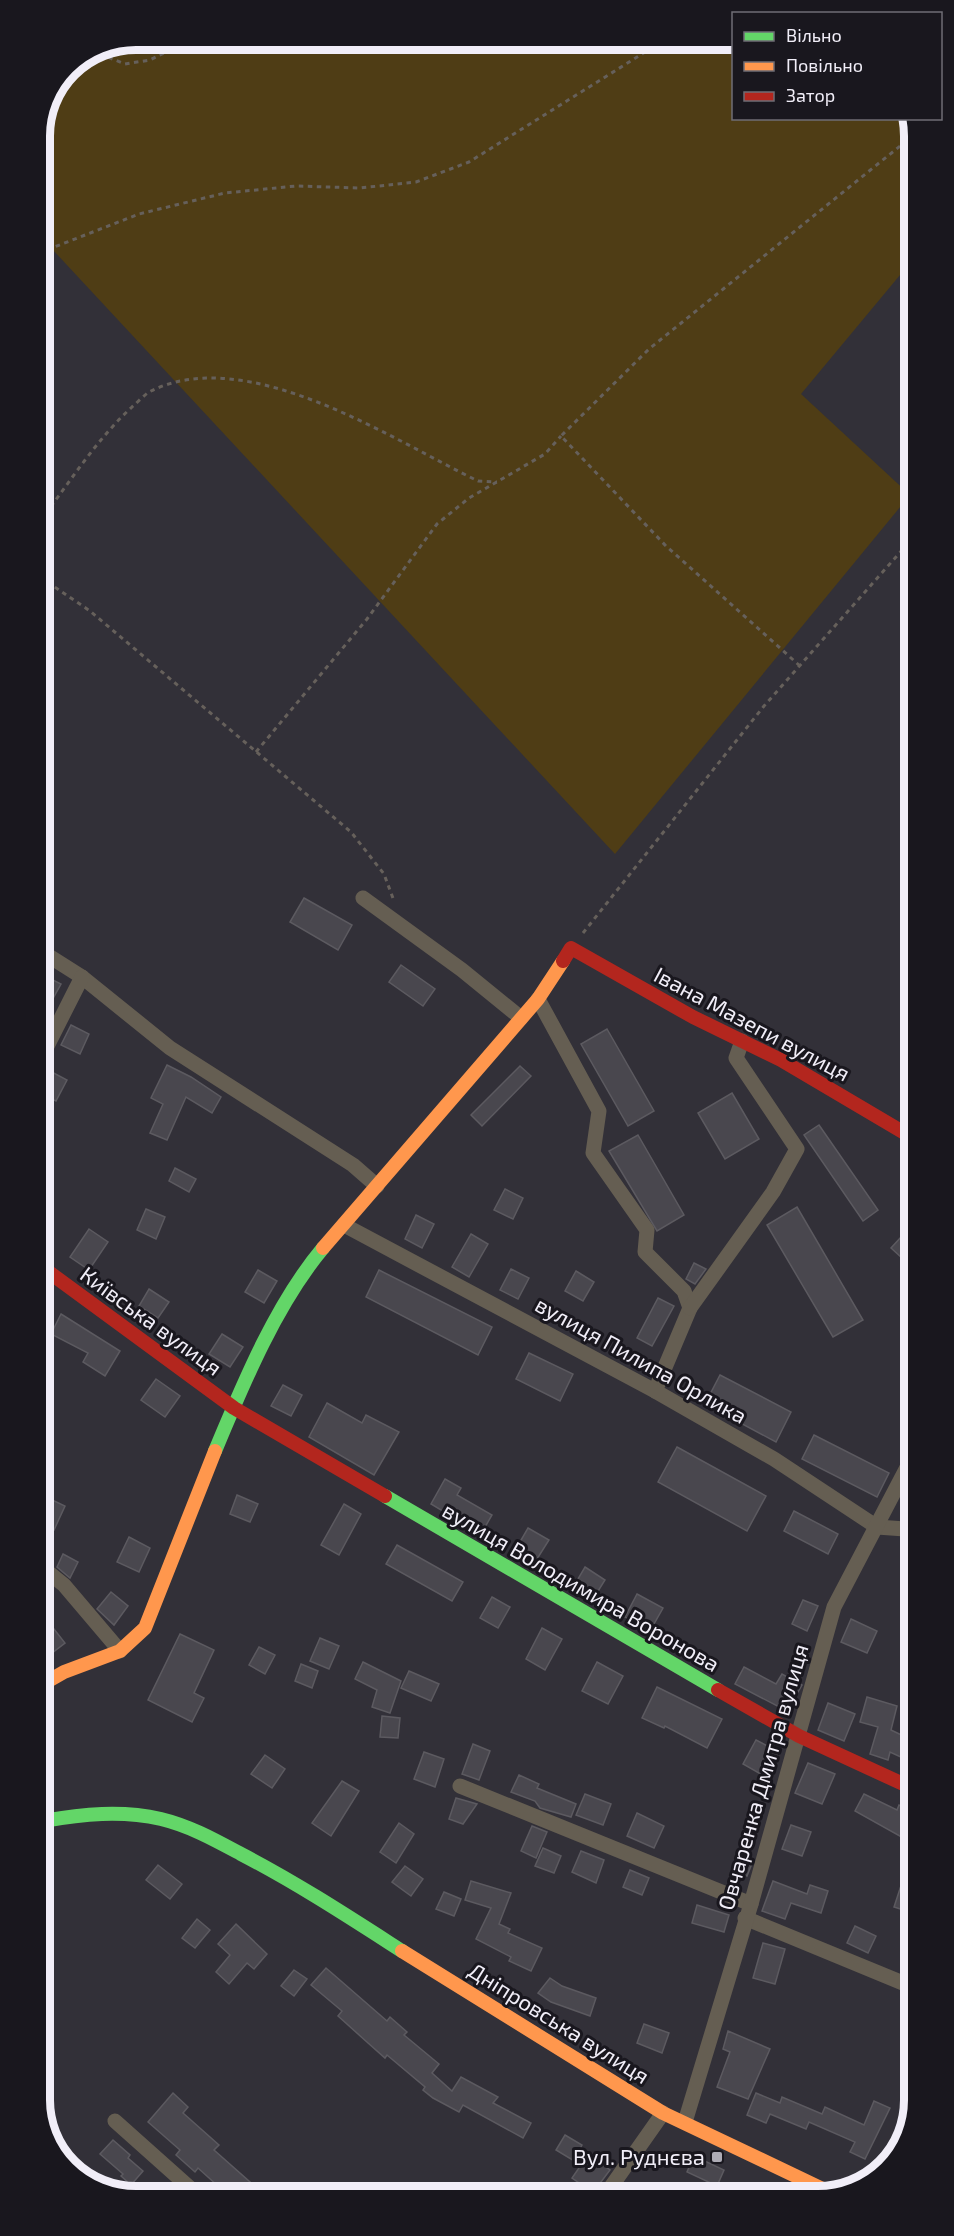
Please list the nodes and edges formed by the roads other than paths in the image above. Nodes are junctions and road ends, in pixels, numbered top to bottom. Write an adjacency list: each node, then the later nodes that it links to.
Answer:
1 (363, 898): 5 (street)
2 (50, 956): 3 (street)
3 (82, 976): 6 (street); 9 (street)
4 (538, 999): 5 (main road); 7 (main road, Івана Мазепи вулиця); 12 (street)
5 (521, 1018): 9 (main road)
6 (50, 1040)
7 (742, 1041): 8 (main road, Івана Мазепи вулиця); 12 (street)
8 (904, 1133)
9 (377, 1186): 10 (main road)
10 (344, 1225): 13 (street, вулиця Пилипа Орлика); 14 (main road)
11 (50, 1273): 14 (main road, Київська вулиця)
12 (690, 1308): 13 (street)
13 (655, 1391): 16 (street, вулиця Пилипа Орлика)
14 (234, 1408): 19 (main road); 21 (main road, вулиця Володимира Воронова)
15 (904, 1474): 16 (street, Овчаренка Дмитра вулиця)
16 (877, 1527): 17 (street, вулиця Пилипа Орлика); 21 (street, Овчаренка Дмитра вулиця)
17 (904, 1529)
18 (50, 1574): 19 (street)
19 (120, 1651): 20 (main road)
20 (50, 1680)
21 (799, 1736): 22 (main road, вулиця Володимира Воронова); 25 (street, Овчаренка Дмитра вулиця)
22 (904, 1784)
23 (460, 1786): 25 (street)
24 (50, 1820): 27 (main road, Дніпровська вулиця)
25 (748, 1911): 26 (street); 29 (street, Овчаренка Дмитра вулиця)
26 (904, 1983)
27 (663, 2113): 29 (main road, Дніпровська вулиця); 31 (street)
28 (115, 2121): 30 (street)
29 (685, 2122): 32 (main road, Дніпровська вулиця)
30 (188, 2186)
31 (612, 2186)
32 (817, 2186)

